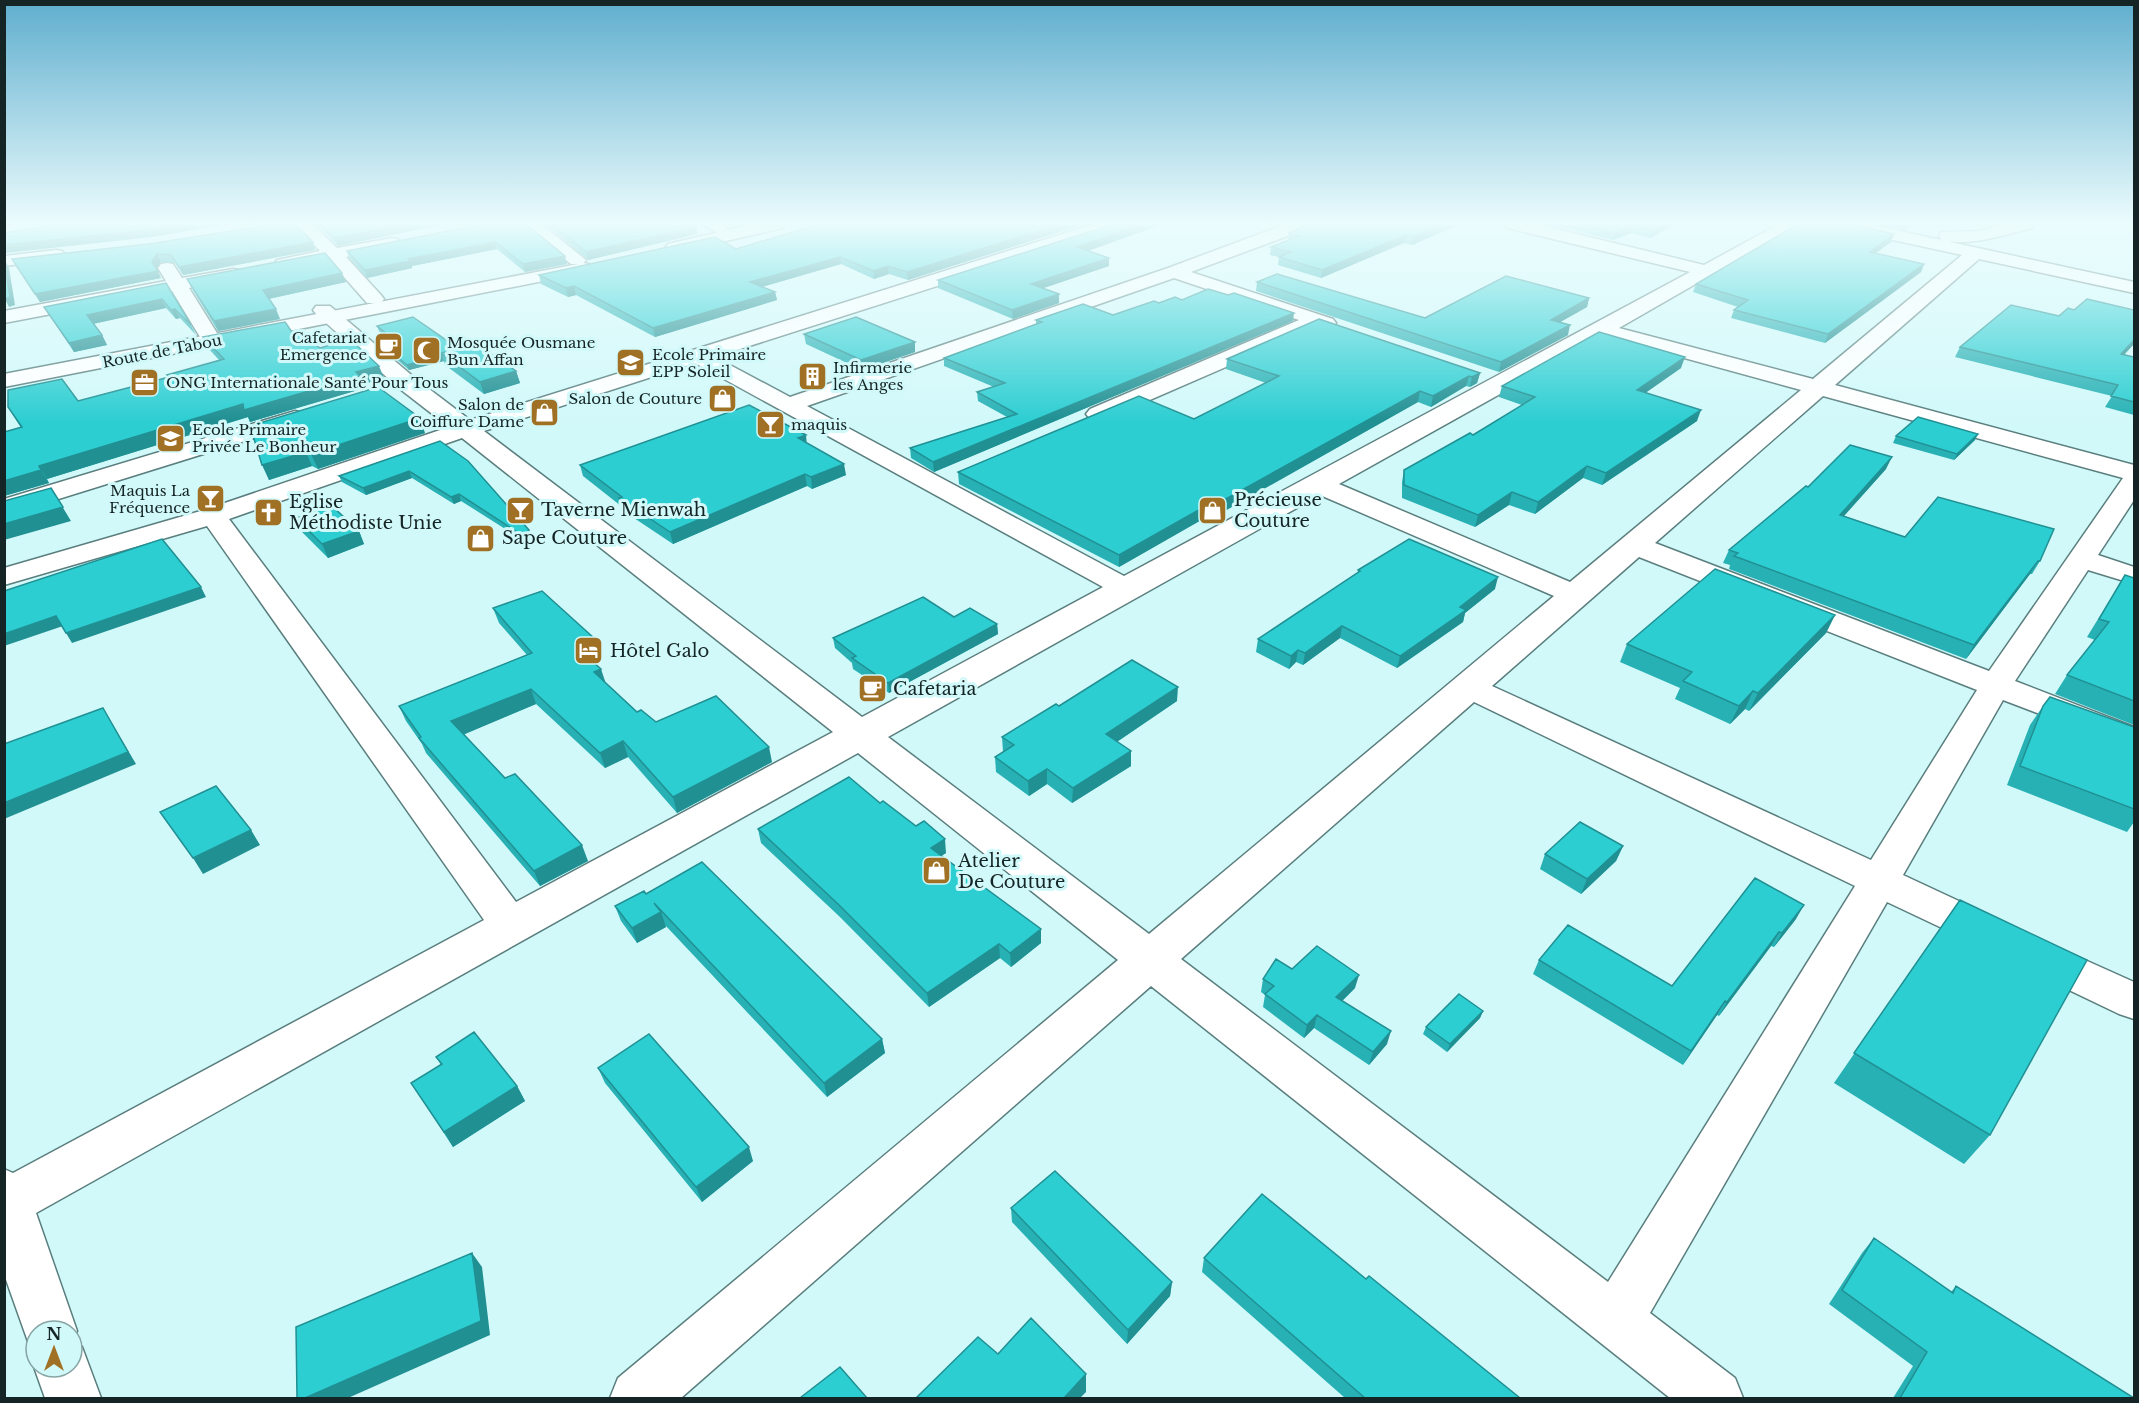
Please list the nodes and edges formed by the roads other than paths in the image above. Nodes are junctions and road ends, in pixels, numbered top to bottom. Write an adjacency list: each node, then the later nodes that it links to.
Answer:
1 (149, 289): 13 (street)
2 (181, 289): 17 (street)
3 (365, 289): 11 (street)
4 (424, 289): 11 (street, Route de Tabou)
5 (451, 289): 12 (street, Route de Tabou)
6 (909, 289): 18 (street)
7 (1123, 289): 22 (street)
8 (1226, 289): 14 (street)
9 (1674, 289): 16 (street)
10 (1933, 289): 21 (street)
11 (374, 299): 12 (street, Route de Tabou)
12 (328, 314): 17 (street, Route de Tabou); 20 (street, Route de Tabou); 25 (street)
13 (4, 317)
14 (1317, 320): 15 (street); 24 (street)
15 (1339, 328)
16 (1601, 329): 21 (street); 28 (street)
17 (207, 333): 19 (street, Route de Tabou)
18 (698, 356): 22 (street); 25 (street)
19 (4, 370)
20 (4, 381)
21 (1819, 387): 26 (street); 31 (street)
22 (787, 405): 35 (street)
23 (318, 412): 29 (street)
24 (1076, 423)
25 (466, 429): 30 (street); 39 (street)
26 (2134, 473)
27 (2134, 481): 32 (street)
28 (1316, 484): 35 (street); 36 (street)
29 (4, 508)
30 (213, 516): 34 (street); 42 (street)
31 (1634, 545): 36 (street); 37 (street)
32 (2083, 559): 33 (street); 37 (street)
33 (2134, 576)
34 (4, 577)
35 (1127, 589): 39 (street)
36 (1576, 595): 38 (street)
37 (1996, 685): 40 (street); 41 (street)
38 (1468, 687): 41 (street); 43 (street)
39 (860, 735): 42 (street); 43 (street)
40 (2134, 739)
41 (1879, 880): 44 (street); 47 (street)
42 (511, 926): 45 (street)
43 (1150, 960): 47 (street); 50 (street)
44 (2134, 1001)
45 (6, 1200): 46 (street)
46 (46, 1319)
47 (1615, 1321): 51 (street)
48 (66, 1379): 49 (street)
49 (73, 1398)
50 (638, 1398)
51 (1715, 1398)

